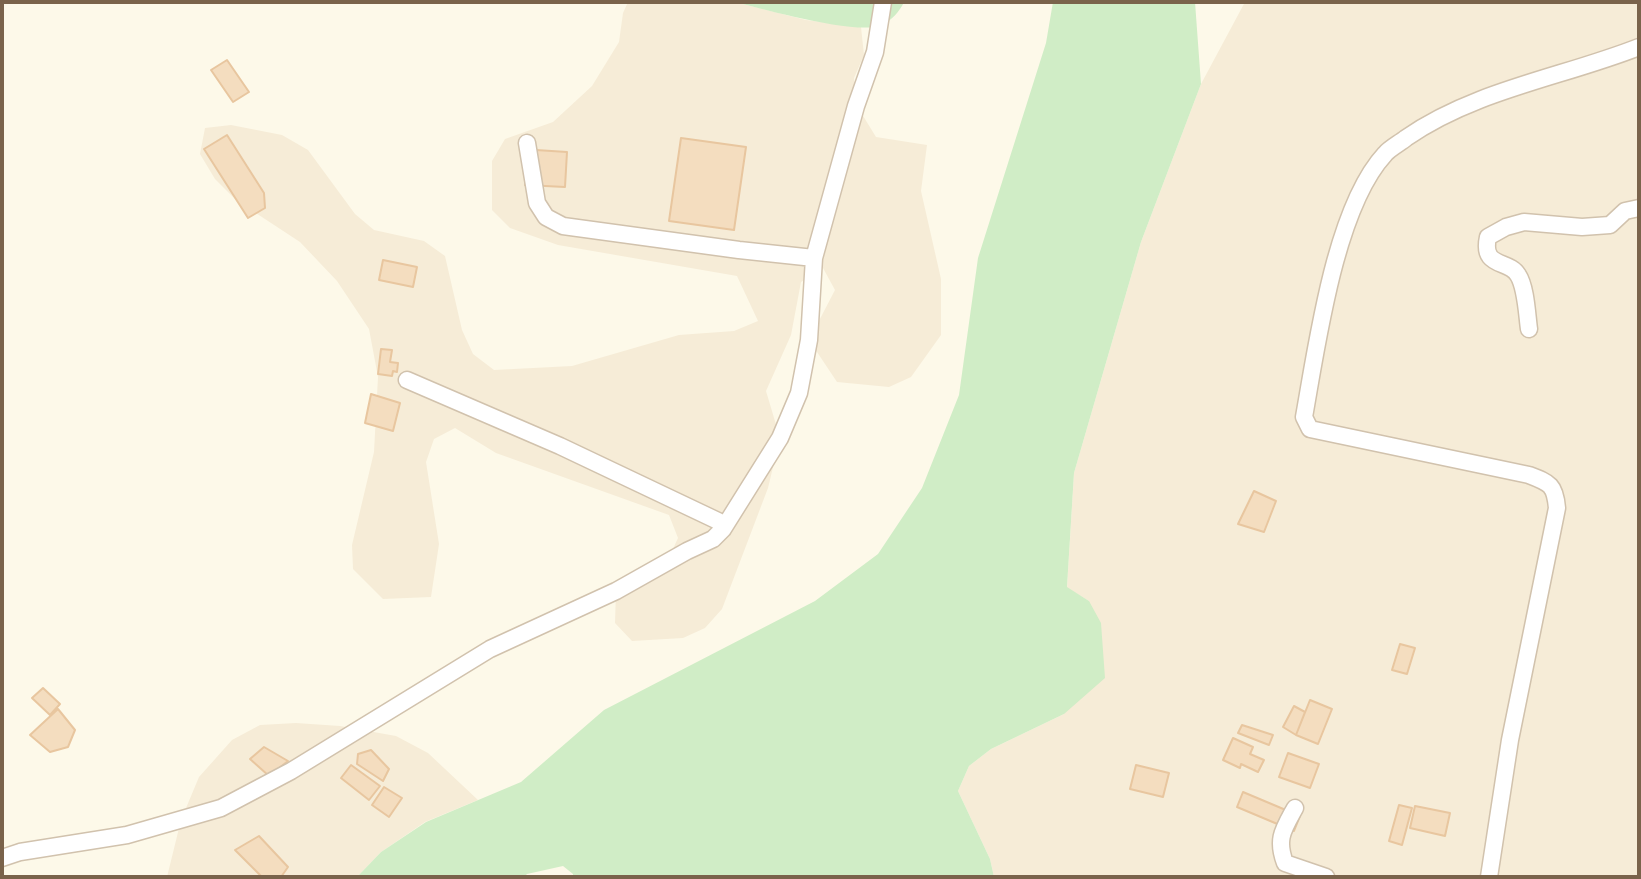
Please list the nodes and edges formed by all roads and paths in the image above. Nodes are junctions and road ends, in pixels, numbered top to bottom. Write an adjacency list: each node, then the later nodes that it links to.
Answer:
1 (883, 2): 5 (street)
2 (1639, 47): 12 (street)
3 (527, 143): 5 (street)
4 (1639, 208): 6 (street)
5 (814, 258): 8 (street)
6 (1529, 329)
7 (407, 380): 8 (street)
8 (723, 529): 10 (street)
9 (1294, 808): 11 (street)
10 (2, 858)
11 (1326, 877)
12 (1489, 877)

